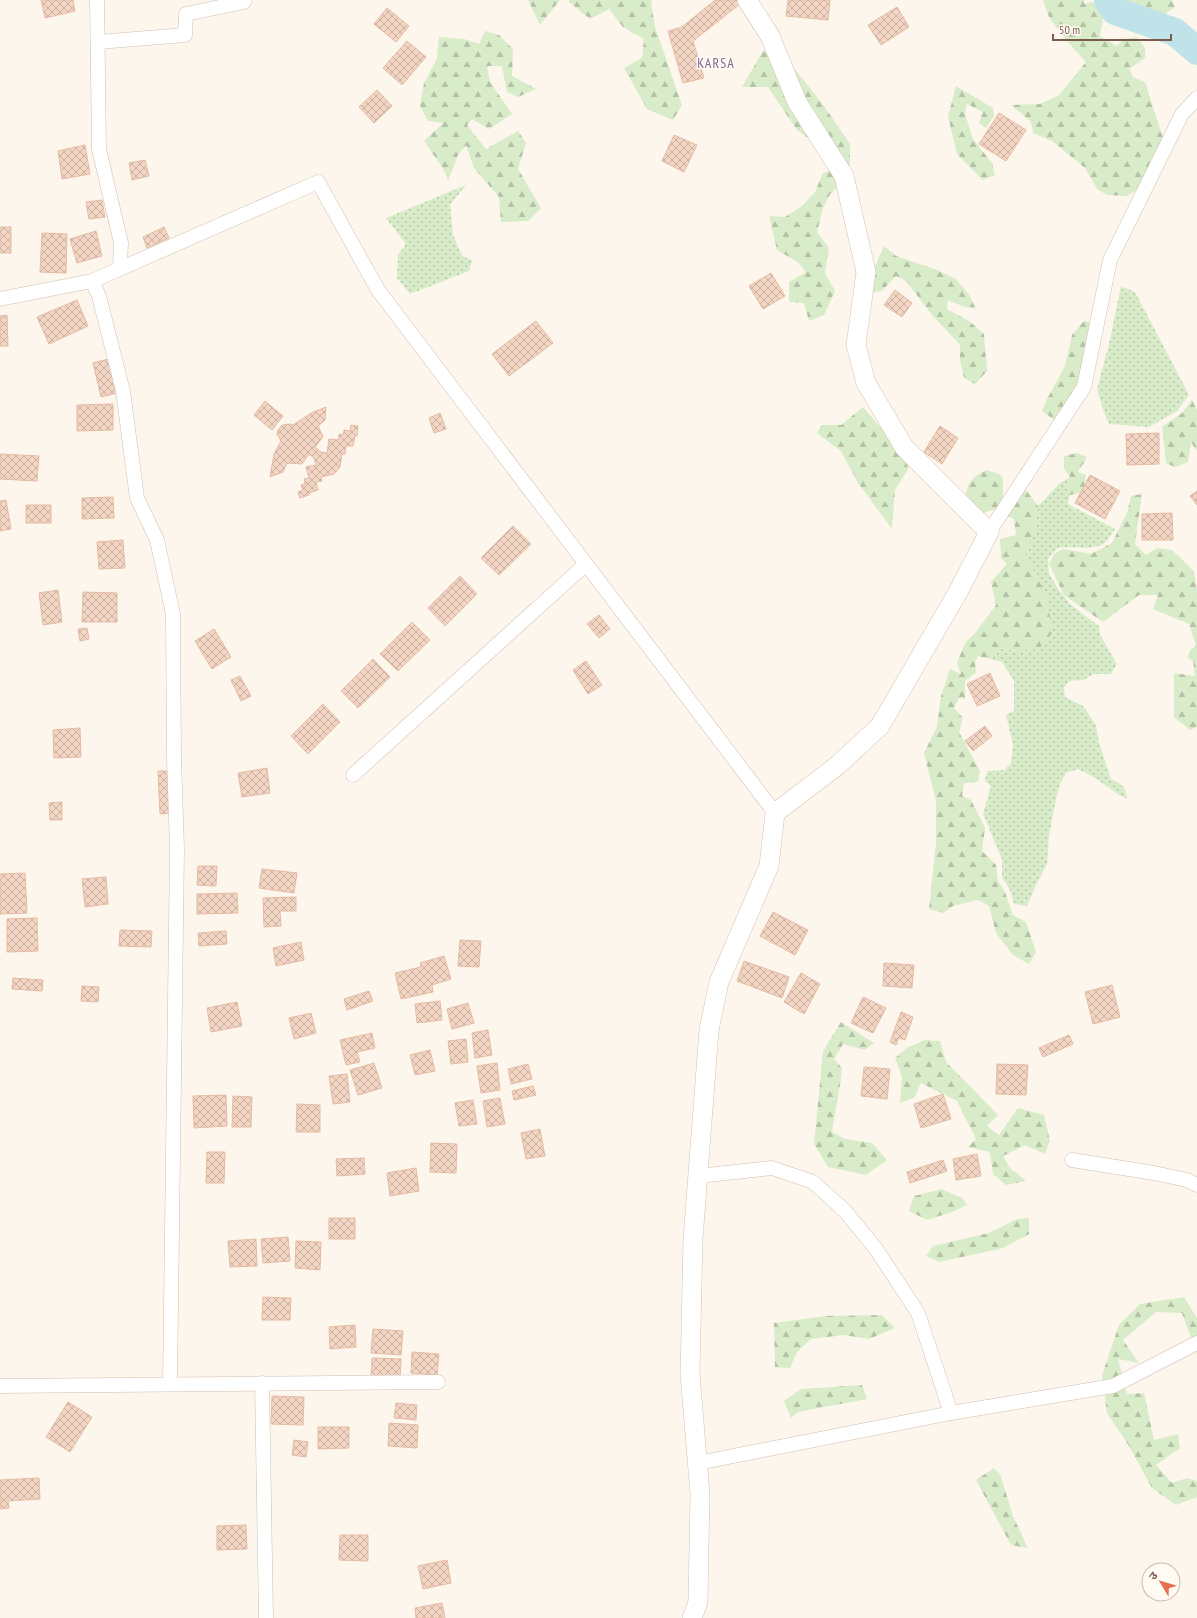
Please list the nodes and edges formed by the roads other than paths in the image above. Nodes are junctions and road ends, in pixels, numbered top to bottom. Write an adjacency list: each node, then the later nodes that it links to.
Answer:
1 (97, 0): 4 (street)
2 (747, 0): 9 (street)
3 (244, 2): 4 (street)
4 (98, 42): 6 (street)
5 (1197, 98): 9 (street)
6 (120, 269): 7 (street); 10 (street)
7 (92, 281): 8 (street); 19 (street)
8 (0, 299)
9 (989, 532): 12 (street)
10 (586, 564): 11 (street); 12 (street)
11 (354, 775)
12 (775, 813): 14 (street)
13 (1072, 1160): 15 (street)
14 (698, 1176): 21 (street); 22 (street)
15 (1197, 1185)
16 (1197, 1343): 21 (street)
17 (438, 1382): 18 (street)
18 (262, 1383): 19 (street); 23 (street)
19 (170, 1384): 20 (street)
20 (0, 1386)
21 (951, 1413): 22 (street)
22 (698, 1463): 24 (street)
23 (266, 1618)
24 (692, 1618)

